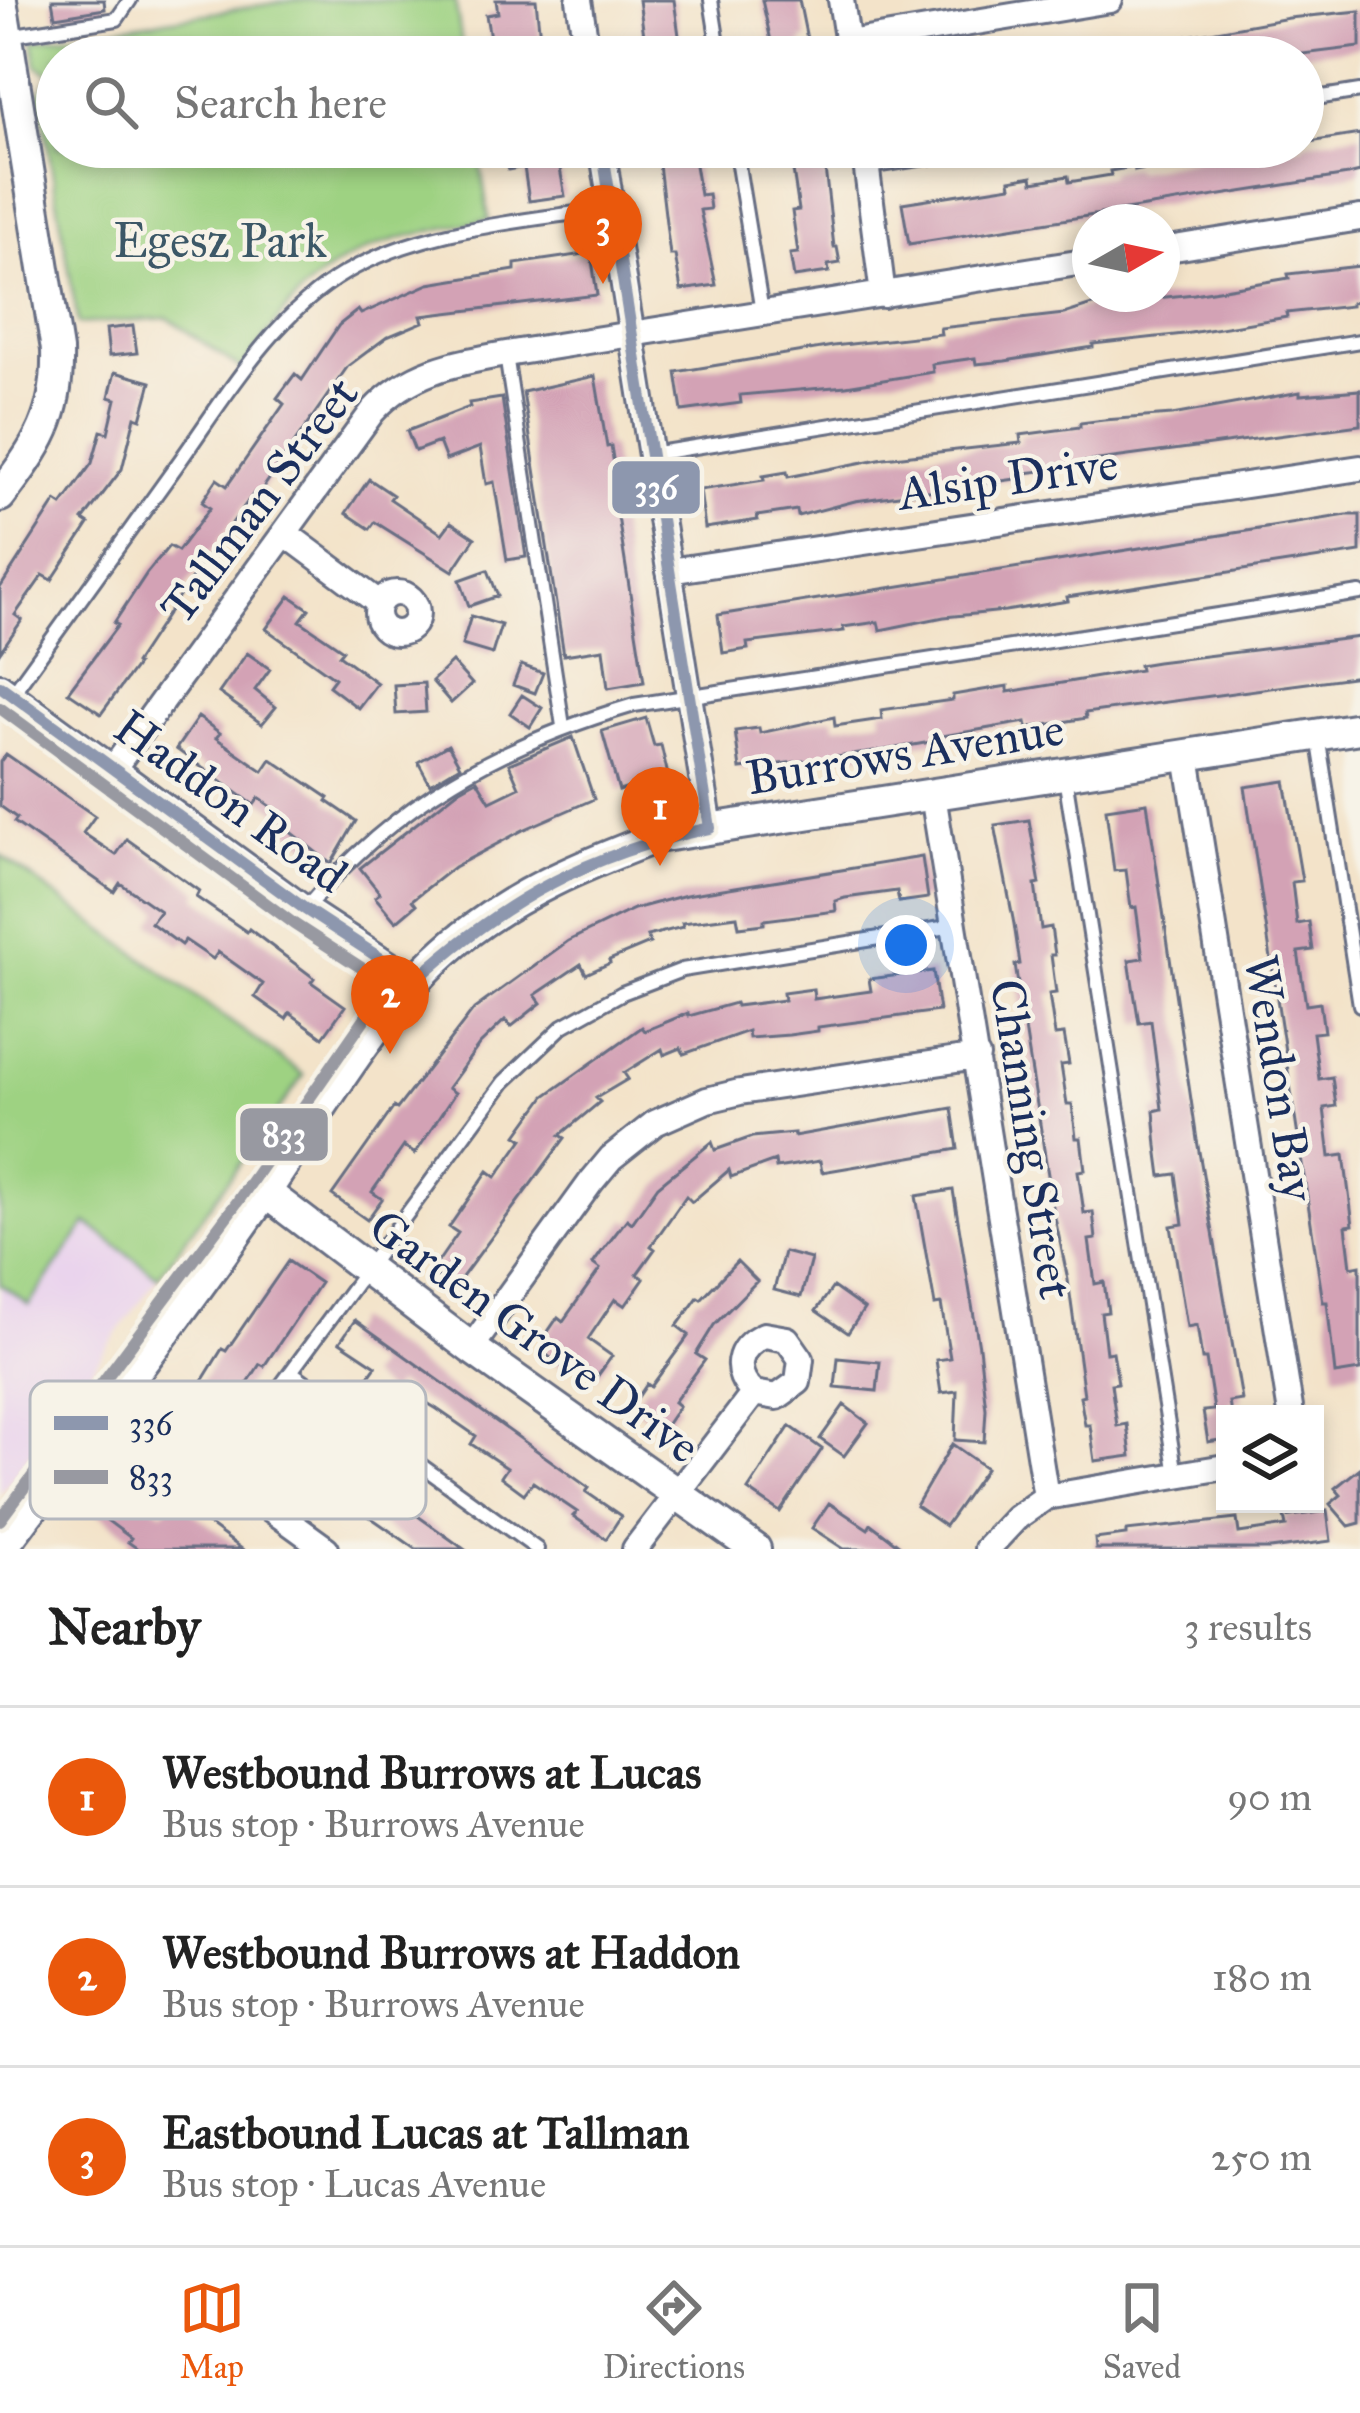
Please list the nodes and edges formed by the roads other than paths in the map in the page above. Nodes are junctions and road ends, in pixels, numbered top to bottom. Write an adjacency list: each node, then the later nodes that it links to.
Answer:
1 (1, 0): 7 (street)
2 (130, 0): 7 (lane)
3 (579, 0): 8 (street)
4 (711, 0): 9 (lane)
5 (842, 0): 10 (street)
6 (1111, 0): 11 (street)
7 (7, 36): 28 (street)
8 (585, 36)
9 (717, 36)
10 (847, 36)
11 (922, 36)
12 (1360, 91): 13 (lane)
13 (1324, 97)
14 (606, 168): 17 (street)
15 (738, 168): 22 (lane)
16 (866, 168): 21 (street)
17 (612, 207): 23 (street); 33 (lane)
18 (1360, 218): 19 (street)
19 (1180, 247)
20 (1072, 265): 21 (street, Tallman Street)
21 (883, 295): 22 (street, Tallman Street)
22 (762, 312): 23 (street, Tallman Street)
23 (632, 335): 25 (street, Tallman Street); 26 (street)
24 (1360, 341): 26 (lane)
25 (506, 354): 29 (street, Tallman Street); 35 (lane)
26 (651, 454): 30 (street)
27 (1360, 468): 30 (street, Alsip Drive)
28 (0, 496)
29 (286, 534): 32 (street); 39 (street, Tallman Street)
30 (669, 571): 34 (street)
31 (1360, 592): 34 (lane)
32 (379, 603)
33 (4, 697): 39 (street, Haddon Road)
34 (689, 698): 35 (lane); 42 (street)
35 (563, 726): 43 (lane)
36 (1360, 728): 37 (street, Burrows Avenue)
37 (1318, 735): 38 (street, Burrows Avenue); 46 (lane)
38 (1187, 756): 40 (street, Burrows Avenue); 56 (street, Wendon Bay)
39 (112, 769): 43 (street, Haddon Road)
40 (1064, 775): 41 (street, Burrows Avenue); 59 (lane)
41 (933, 795): 42 (street, Burrows Avenue); 44 (street, Channing Street)
42 (710, 828): 45 (street, Burrows Avenue)
43 (305, 909): 45 (street, Haddon Road)
44 (955, 926): 47 (street, Channing Street); 49 (lane)
45 (415, 981): 48 (street, Burrows Avenue)
46 (1360, 1005)
47 (977, 1057): 50 (street); 61 (street, Channing Street)
48 (265, 1192): 49 (street, Garden Grove Drive); 52 (street, Burrows Avenue)
49 (369, 1271): 50 (street, Garden Grove Drive); 51 (lane)
50 (471, 1348): 60 (street, Garden Grove Drive)
51 (292, 1372): 53 (lane); 54 (lane)
52 (126, 1381)
53 (285, 1381)
54 (304, 1381)
55 (754, 1393): 60 (street)
56 (1290, 1405)
57 (1216, 1468): 59 (street)
58 (426, 1469): 66 (lane)
59 (1176, 1475): 61 (street)
60 (676, 1495): 67 (street); 68 (street, Garden Grove Drive)
61 (1046, 1497): 69 (street)
62 (30, 1511): 64 (street, Burrows Avenue)
63 (284, 1519): 65 (street)
64 (2, 1549)
65 (326, 1549)
66 (537, 1549)
67 (635, 1549)
68 (755, 1549)
69 (987, 1549)

